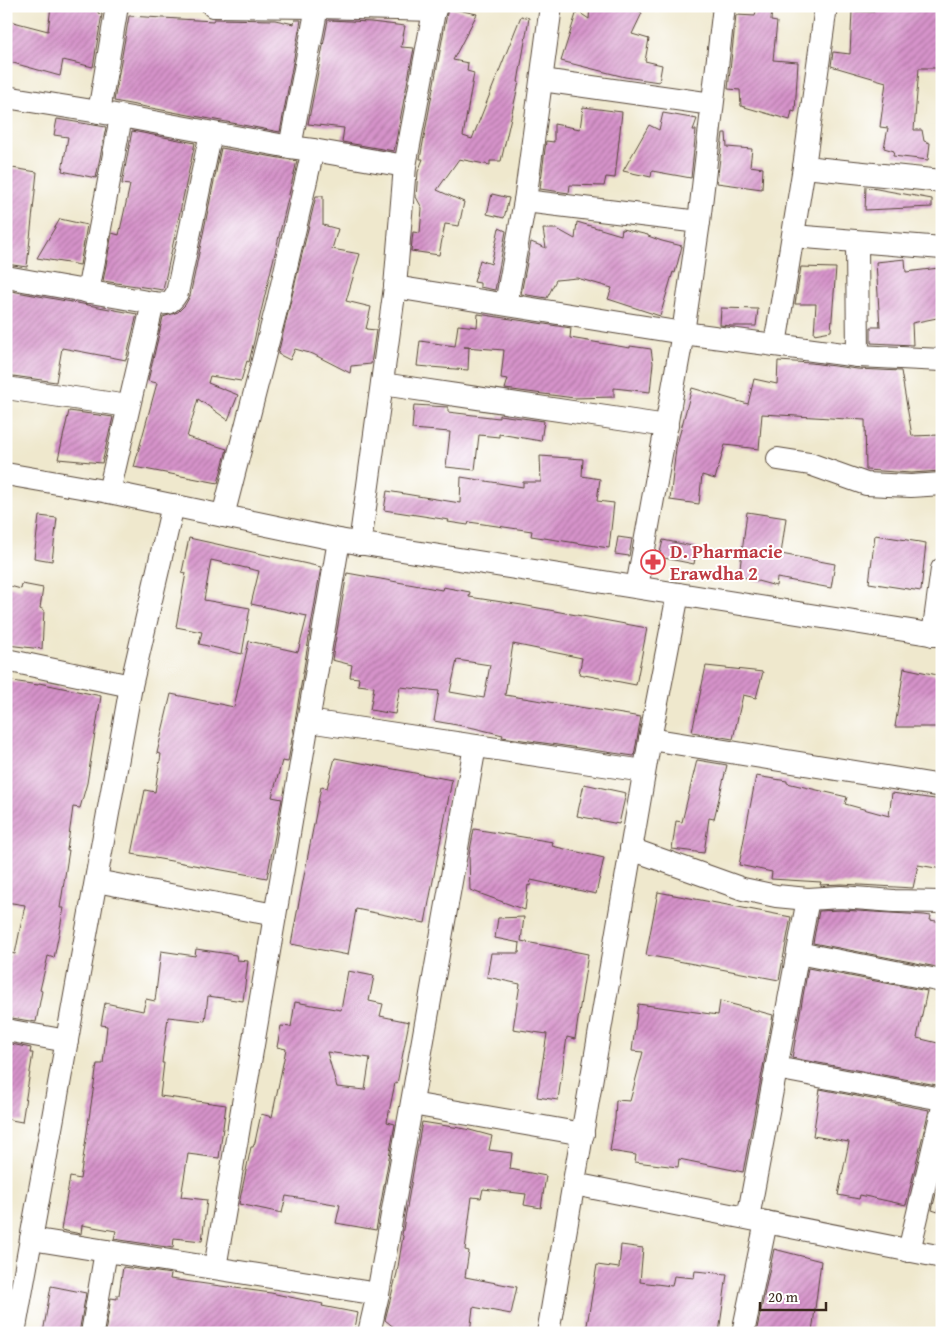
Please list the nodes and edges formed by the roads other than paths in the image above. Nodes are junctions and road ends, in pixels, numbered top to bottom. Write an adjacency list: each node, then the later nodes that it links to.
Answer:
1 (117, 6): 11 (street)
2 (213, 6): 6 (street)
3 (551, 6): 8 (street)
4 (724, 6): 10 (street)
5 (826, 6): 17 (street)
6 (318, 7): 7 (street); 14 (street)
7 (435, 8): 16 (street)
8 (542, 80): 10 (street); 19 (street)
9 (6, 97): 11 (street)
10 (712, 104): 20 (street)
11 (99, 112): 12 (street)
12 (121, 117): 13 (street); 26 (street)
13 (211, 133): 14 (street); 27 (street)
14 (290, 148): 15 (street)
15 (313, 150): 16 (street); 42 (street)
16 (405, 166): 25 (street)
17 (804, 167): 18 (street); 21 (street)
18 (942, 182)
19 (525, 201): 20 (street); 28 (street)
20 (699, 222): 29 (street)
21 (793, 236): 22 (street); 30 (street)
22 (857, 242): 23 (street); 31 (street)
23 (942, 248)
24 (6, 277): 26 (street)
25 (395, 287): 28 (street); 33 (street)
26 (88, 292): 27 (street)
27 (152, 303): 35 (street)
28 (506, 304): 29 (street)
29 (684, 332): 30 (street); 36 (street)
30 (775, 345): 31 (street)
31 (858, 356): 32 (street)
32 (942, 360)
33 (382, 384): 36 (street); 43 (street)
34 (6, 388): 35 (street)
35 (128, 406): 40 (street)
36 (667, 426): 45 (street)
37 (778, 459): 39 (street)
38 (6, 474): 40 (street)
39 (942, 484)
40 (109, 492): 41 (street)
41 (173, 505): 42 (street); 49 (street)
42 (223, 516): 43 (street)
43 (350, 542): 45 (street); 50 (street)
44 (942, 569): 47 (street)
45 (637, 587): 46 (street)
46 (678, 594): 47 (street); 51 (street)
47 (937, 636)
48 (6, 660): 49 (street)
49 (131, 686): 56 (street)
50 (308, 721): 52 (street); 59 (street)
51 (650, 739): 53 (street); 54 (street)
52 (476, 746): 53 (street); 66 (street)
53 (644, 771): 55 (street)
54 (942, 786)
55 (631, 850): 57 (street); 68 (street)
56 (96, 881): 59 (street); 63 (street)
57 (808, 899): 58 (street); 60 (street)
58 (942, 902)
59 (275, 915): 75 (street)
60 (798, 953): 61 (street); 64 (street)
61 (942, 981)
62 (6, 1030): 63 (street)
63 (67, 1042): 71 (street)
64 (776, 1068): 65 (street); 70 (street)
65 (942, 1099)
66 (412, 1104): 68 (street); 76 (street)
67 (942, 1111): 73 (street)
68 (583, 1134): 69 (street)
69 (574, 1184): 70 (street); 80 (street)
70 (757, 1220): 73 (street); 81 (street)
71 (31, 1239): 72 (street); 77 (street)
72 (106, 1251): 75 (street); 78 (street)
73 (909, 1251): 74 (street)
74 (942, 1257)
75 (215, 1268): 76 (street)
76 (378, 1294): 79 (street)
77 (14, 1333)
78 (92, 1333)
79 (369, 1333)
80 (548, 1333)
81 (743, 1333)

